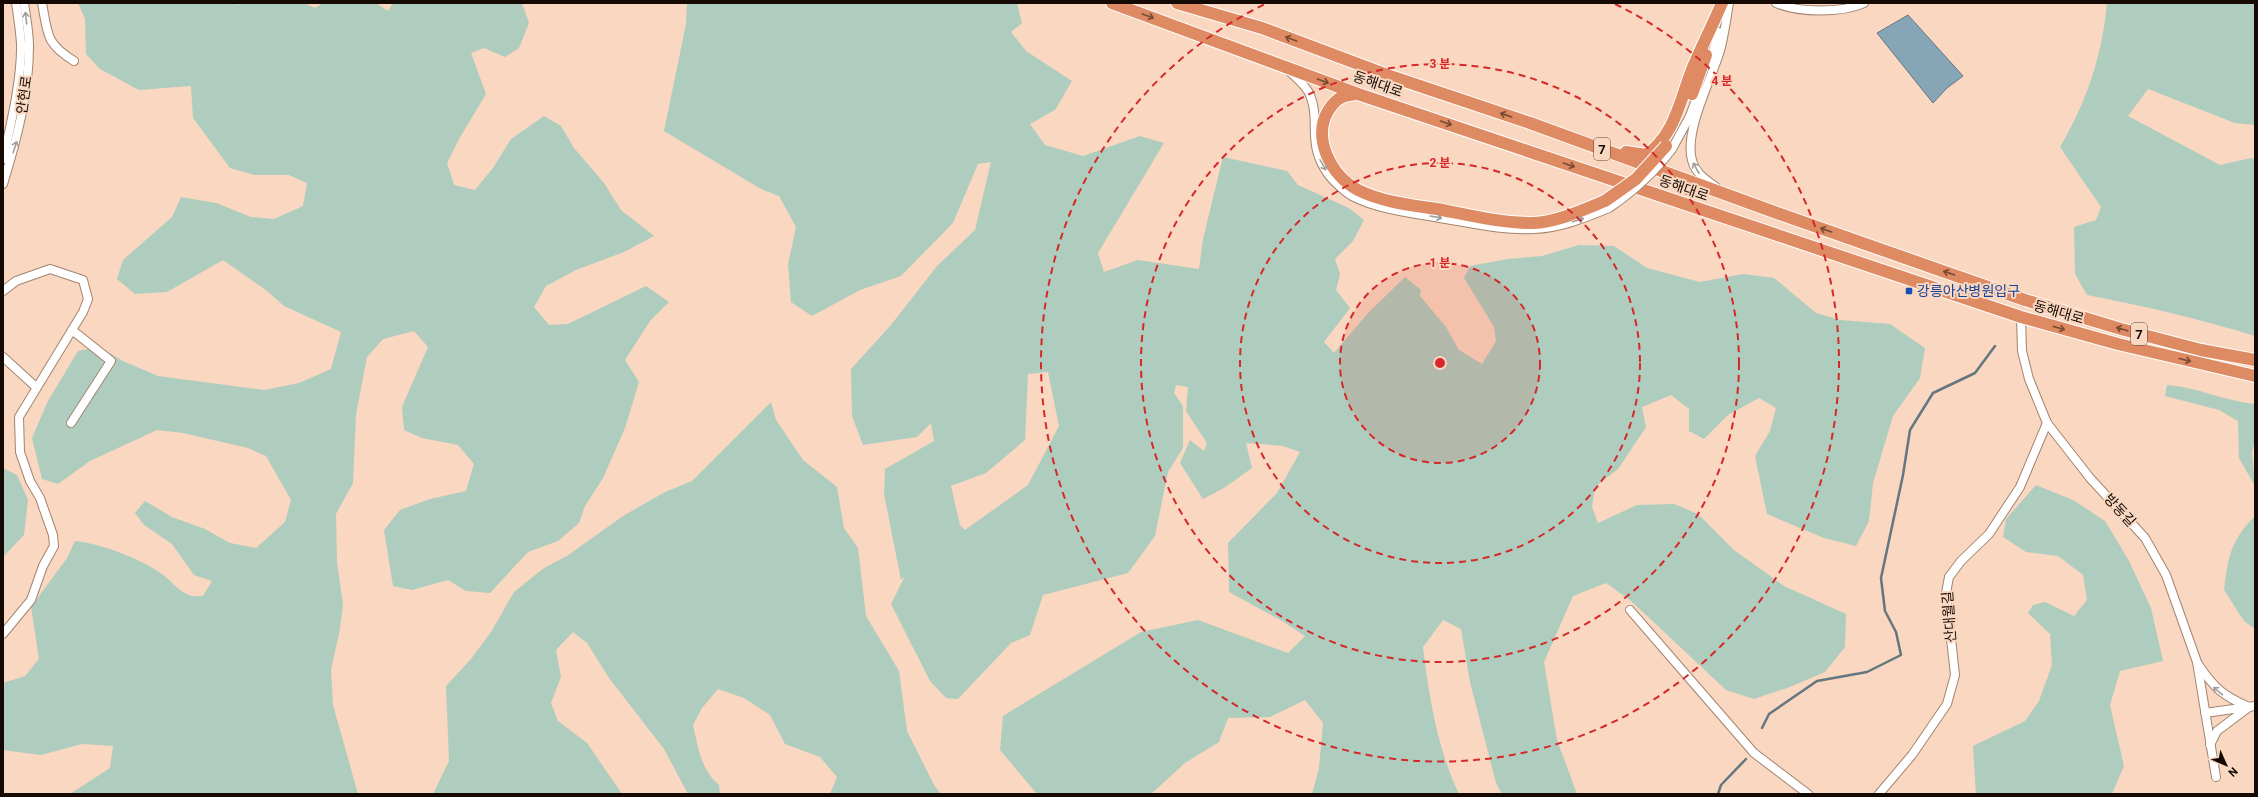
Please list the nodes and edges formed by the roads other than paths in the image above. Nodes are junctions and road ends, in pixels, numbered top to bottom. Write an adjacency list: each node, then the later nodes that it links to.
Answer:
1 (16, 3): 15 (street, 안현로)
2 (24, 3): 16 (street, 안현로, one-way to 2)
3 (42, 3): 10 (street)
4 (1112, 3): 11 (highway, 동해대로, one-way to 11)
5 (1177, 3): 13 (highway, 동해대로 / 7, one-way to 5)
6 (1723, 3): 13 (highway); 14 (highway)
7 (1729, 3): 14 (street); 18 (street, one-way to 7)
8 (1776, 3): 9 (street)
9 (1864, 3)
10 (74, 61)
11 (1284, 66): 12 (highway, 동해대로, one-way to 12); 17 (street, one-way to 17)
12 (1358, 94): 17 (highway); 21 (highway, 동해대로, one-way to 21)
13 (1530, 123): 18 (highway, 동해대로 / 7)
14 (1669, 147): 17 (highway, bridge)
15 (3, 159)
16 (3, 184)
17 (1607, 205)
18 (1777, 213): 20 (highway, 동해대로 / 7, one-way to 18)
19 (3, 290): 22 (street)
20 (2025, 300): 21 (highway); 24 (highway, 동해대로 / 7, one-way to 20)
21 (2021, 317): 25 (highway, 동해대로, one-way to 25); 28 (street, 방동길)
22 (72, 330): 26 (street); 27 (street)
23 (3, 357): 26 (street)
24 (2255, 360)
25 (2255, 376)
26 (36, 387): 30 (street)
27 (71, 423)
28 (2047, 423): 31 (street, 방동길); 37 (street, 산대월길)
29 (1630, 610): 36 (street)
30 (3, 634)
31 (2197, 662): 32 (street, one-way to 31); 33 (street, 방동길)
32 (2252, 707): 33 (street); 34 (street)
33 (2205, 713): 34 (street, 방동길)
34 (2210, 745): 35 (street, 방동길)
35 (2216, 776)
36 (1808, 794)
37 (1879, 794)

